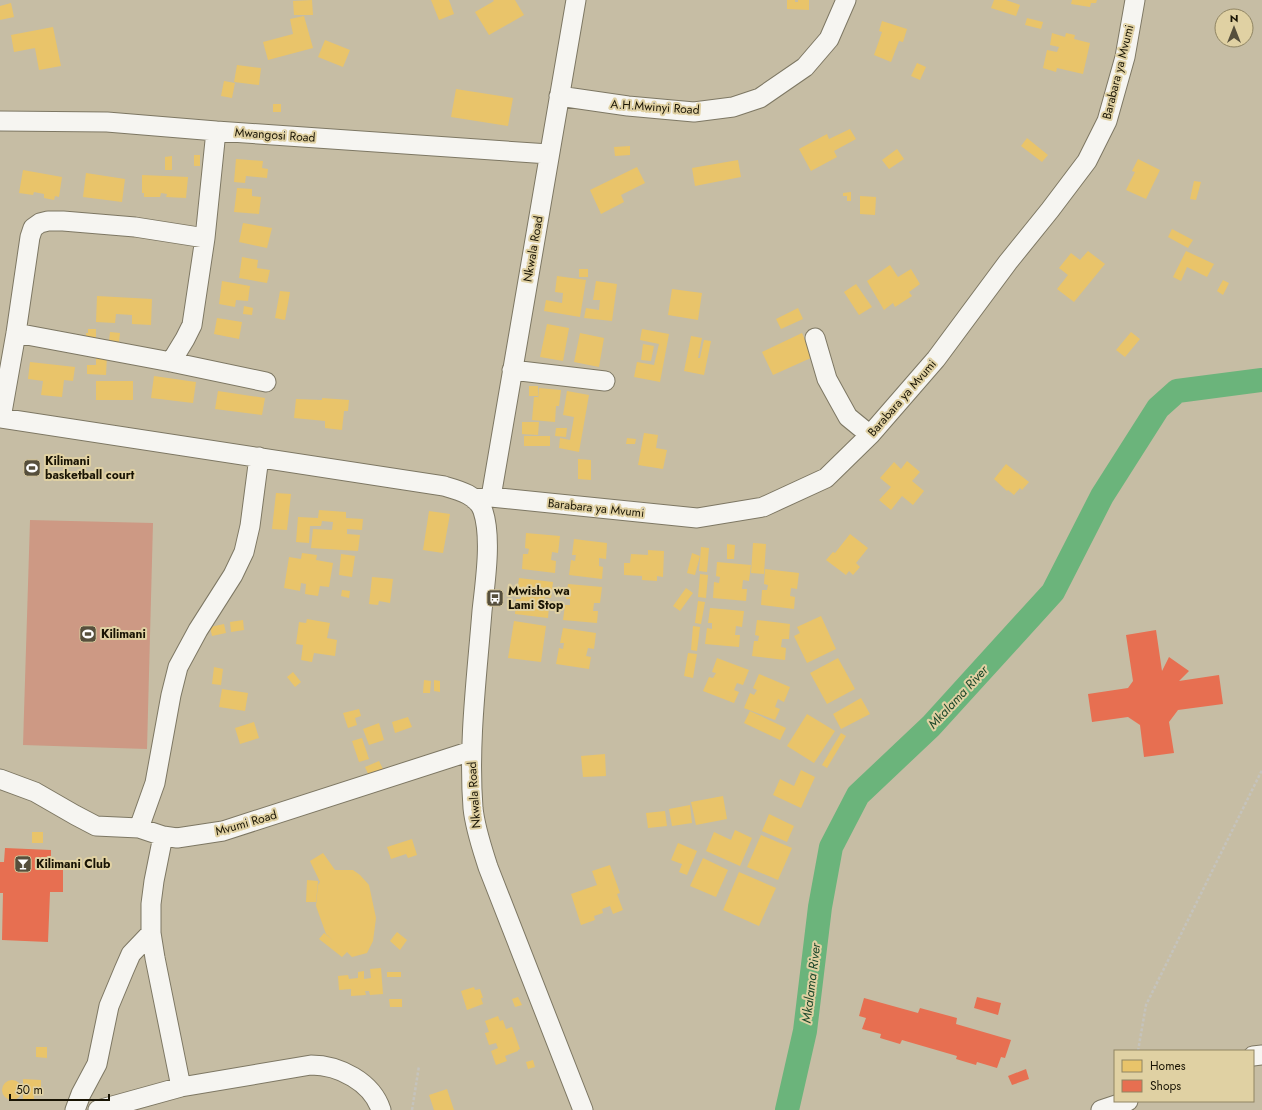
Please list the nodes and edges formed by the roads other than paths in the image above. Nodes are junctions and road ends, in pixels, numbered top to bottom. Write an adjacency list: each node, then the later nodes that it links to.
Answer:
1 (576, 0): 4 (street, Nkwala Road)
2 (846, 0): 4 (street, A.H.Mwinyi Road)
3 (1135, 0): 18 (street, Barabara ya Mvumi)
4 (559, 96): 7 (street, Nkwala Road)
5 (0, 121): 6 (street, Mwangosi Road)
6 (216, 131): 7 (street, Mwangosi Road); 8 (street)
7 (549, 154): 14 (street, Nkwala Road)
8 (205, 238): 9 (street); 10 (street)
9 (192, 325): 12 (street); 13 (street)
10 (16, 333): 12 (street); 17 (street)
11 (815, 338): 18 (street)
12 (171, 362): 13 (street)
13 (207, 369): 16 (street)
14 (512, 370): 15 (street); 20 (street, Nkwala Road)
15 (605, 381)
16 (266, 382)
17 (0, 418): 19 (street)
18 (870, 435): 20 (street, Barabara ya Mvumi)
19 (259, 457): 20 (street); 23 (street)
20 (482, 502): 21 (street, Nkwala Road)
21 (471, 751): 24 (street, Mvumi Road); 31 (street, Nkwala Road)
22 (0, 779): 23 (street, Mvumi Road)
23 (139, 828): 24 (street, Mvumi Road)
24 (163, 836): 25 (street)
25 (151, 933): 26 (street); 28 (street)
26 (181, 1087): 29 (street); 30 (street)
27 (1125, 1102): 32 (street)
28 (75, 1110)
29 (98, 1110)
30 (381, 1110)
31 (582, 1110)
32 (1101, 1110)

